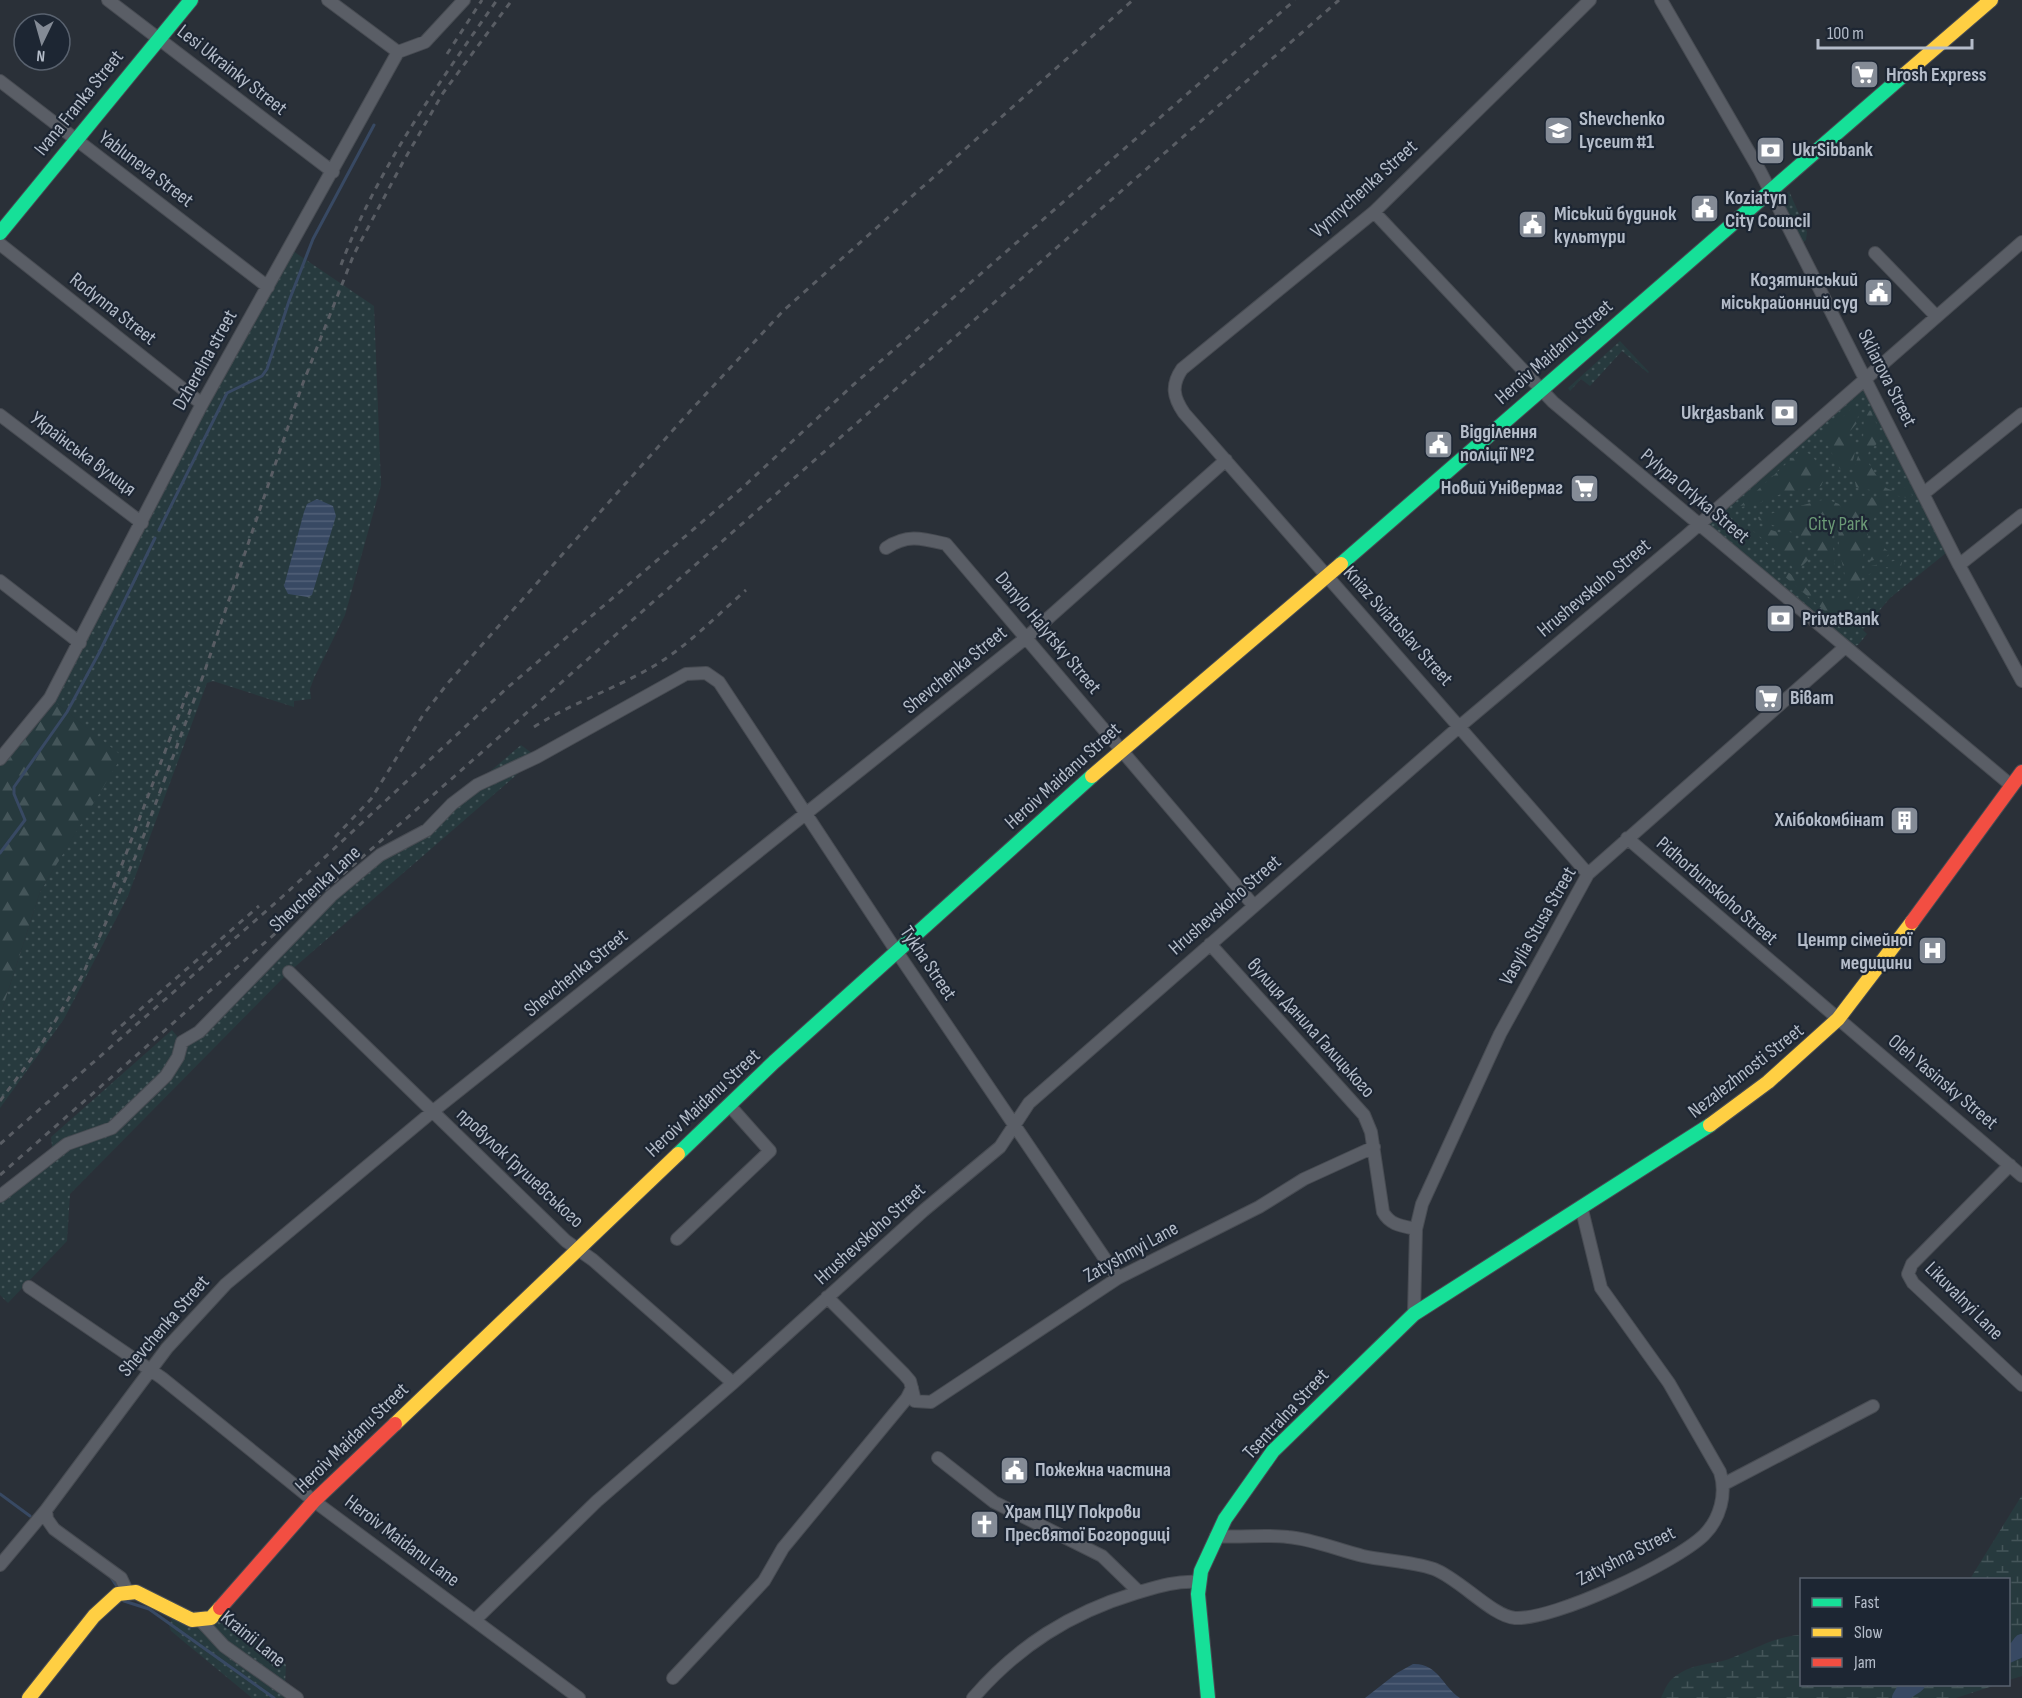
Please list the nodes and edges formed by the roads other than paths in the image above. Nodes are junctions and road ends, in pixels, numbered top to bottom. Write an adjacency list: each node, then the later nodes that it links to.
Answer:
1 (108, 0): 8 (street, Lesi Ukrainky Street)
2 (191, 0): 8 (street, Ivana Franka Street)
3 (328, 0): 9 (street)
4 (464, 0): 9 (street)
5 (1590, 0): 14 (street, Vynnychenka Street)
6 (1661, 0): 13 (street, Skliarova Street)
7 (1991, 0): 13 (street, Heroiv Maidanu Street)
8 (158, 38): 11 (street, Ivana Franka Street); 12 (street, Lesi Ukrainky Street)
9 (398, 52): 12 (street, Dzherelna street)
10 (0, 81): 11 (street, Yabluneva Street)
11 (75, 139): 15 (street, Ivana Franka Street); 19 (street, Yabluneva Street)
12 (333, 172): 19 (street, Dzherelna street)
13 (1769, 191): 21 (street, Skliarova Street); 22 (street, Heroiv Maidanu Street)
14 (1374, 212): 22 (street, Pylypa Orlyka Street); 24 (street, Vynnychenka Street)
15 (0, 233)
16 (2022, 242): 20 (street, Hrushevskoho Street)
17 (0, 244): 23 (street, Rodynna Street)
18 (1875, 253): 20 (street)
19 (268, 287): 23 (street, Dzherelna street)
20 (1936, 316): 21 (street, Hrushevskoho Street)
21 (1866, 377): 28 (street, Skliarova Street); 31 (street, Hrushevskoho Street)
22 (1540, 390): 31 (street, Pylypa Orlyka Street); 34 (street, Heroiv Maidanu Street)
23 (202, 404): 30 (street, Dzherelna street)
24 (1178, 405): 27 (street, Kniaz Sviatoslav Street)
25 (2022, 414): 28 (street)
26 (0, 415): 30 (street, Українська вулиця)
27 (1226, 460): 34 (street, Kniaz Sviatoslav Street); 36 (street, Shevchenka Street)
28 (1923, 494): 33 (street, Skliarova Street)
29 (2022, 515): 33 (street)
30 (142, 523): 37 (street, Dzherelna street)
31 (1698, 524): 38 (street, Pylypa Orlyka Street); 41 (street, Hrushevskoho Street)
32 (886, 548): 36 (street, Danylo Halytsky Street)
33 (1959, 565): 40 (street, Skliarova Street)
34 (1327, 576): 41 (street, Kniaz Sviatoslav Street); 43 (street, Heroiv Maidanu Street)
35 (0, 581): 37 (street)
36 (1027, 637): 43 (street, Danylo Halytsky Street); 46 (street, Shevchenka Street)
37 (80, 644): 42 (street, Dzherelna street)
38 (1844, 648): 45 (street, Pylypa Orlyka Street); 47 (street, Vasylia Stusa Street)
39 (706, 673): 46 (street, Tykha Street); 60 (street, Shevchenka Lane)
40 (2022, 681)
41 (1460, 726): 48 (street, Kniaz Sviatoslav Street); 49 (street, Hrushevskoho Street)
42 (3, 750)
43 (1120, 751): 49 (street, Danylo Halytsky Street); 51 (street, Heroiv Maidanu Street)
44 (2022, 772): 45 (street, Nezalezhnosti Street)
45 (2012, 786): 53 (street, Nezalezhnosti Street)
46 (807, 815): 51 (street, Tykha Street); 55 (street, Shevchenka Street)
47 (1627, 838): 48 (street, Vasylia Stusa Street); 53 (street, Pidhorbunskoho Street)
48 (1588, 874): 62 (street, Vasylia Stusa Street)
49 (1254, 906): 50 (street, Hrushevskoho Street)
50 (1210, 944): 56 (street, Hrushevskoho Street); 57 (street, вулиця Данила Галицького)
51 (897, 952): 54 (street, Heroiv Maidanu Street); 56 (street, Tykha Street)
52 (289, 972): 55 (street, провулок Грушевського)
53 (1838, 1019): 58 (street, Oleh Yasinsky Street); 61 (street, Nezalezhnosti Street)
54 (729, 1105): 63 (street); 64 (street, Heroiv Maidanu Street)
55 (432, 1112): 64 (street, провулок Грушевського); 69 (street, Shevchenka Street)
56 (1013, 1125): 65 (street, Tykha Street); 67 (street, Hrushevskoho Street)
57 (1374, 1147): 62 (street, вулиця Данила Галицького); 65 (street, Zatyshmyi Lane)
58 (2010, 1165): 59 (street, Oleh Yasinsky Street); 71 (street, Likuvalnyi Lane)
59 (2022, 1176)
60 (0, 1196)
61 (1582, 1210): 68 (street, Nezalezhnosti Street); 75 (street)
62 (1416, 1229): 68 (street, Vasylia Stusa Street)
63 (676, 1239)
64 (577, 1248): 70 (street, провулок Грушевського); 76 (street, Heroiv Maidanu Street)
65 (1118, 1278): 72 (street, Zatyshmyi Lane)
66 (29, 1287): 69 (street, Heroiv Maidanu Lane)
67 (827, 1298): 70 (street, Hrushevskoho Street); 72 (street)
68 (1414, 1314): 78 (street, Tsentralna Street)
69 (149, 1371): 76 (street, Heroiv Maidanu Lane); 77 (street, Shevchenka Street)
70 (733, 1383): 83 (street, Hrushevskoho Street)
71 (2022, 1385)
72 (912, 1388): 85 (street)
73 (1873, 1406): 75 (street)
74 (939, 1458): 82 (street)
75 (1724, 1484): 78 (street, Zatyshna Street)
76 (314, 1501): 83 (street, Heroiv Maidanu Lane); 84 (street, Heroiv Maidanu Street)
77 (46, 1510): 79 (street, Shevchenka Street); 81 (street)
78 (1216, 1536): 80 (street, Tsentralna Street)
79 (0, 1565)
80 (1198, 1582): 82 (street); 90 (street, Tsentralna Street)
81 (128, 1592): 84 (street, Krainii Lane); 86 (street)
82 (1139, 1592): 89 (street)
83 (476, 1619): 88 (street, Heroiv Maidanu Lane)
84 (201, 1621): 87 (street, Krainii Lane)
85 (673, 1678)
86 (29, 1698)
87 (297, 1698)
88 (579, 1698)
89 (973, 1698)
90 (1208, 1698)

